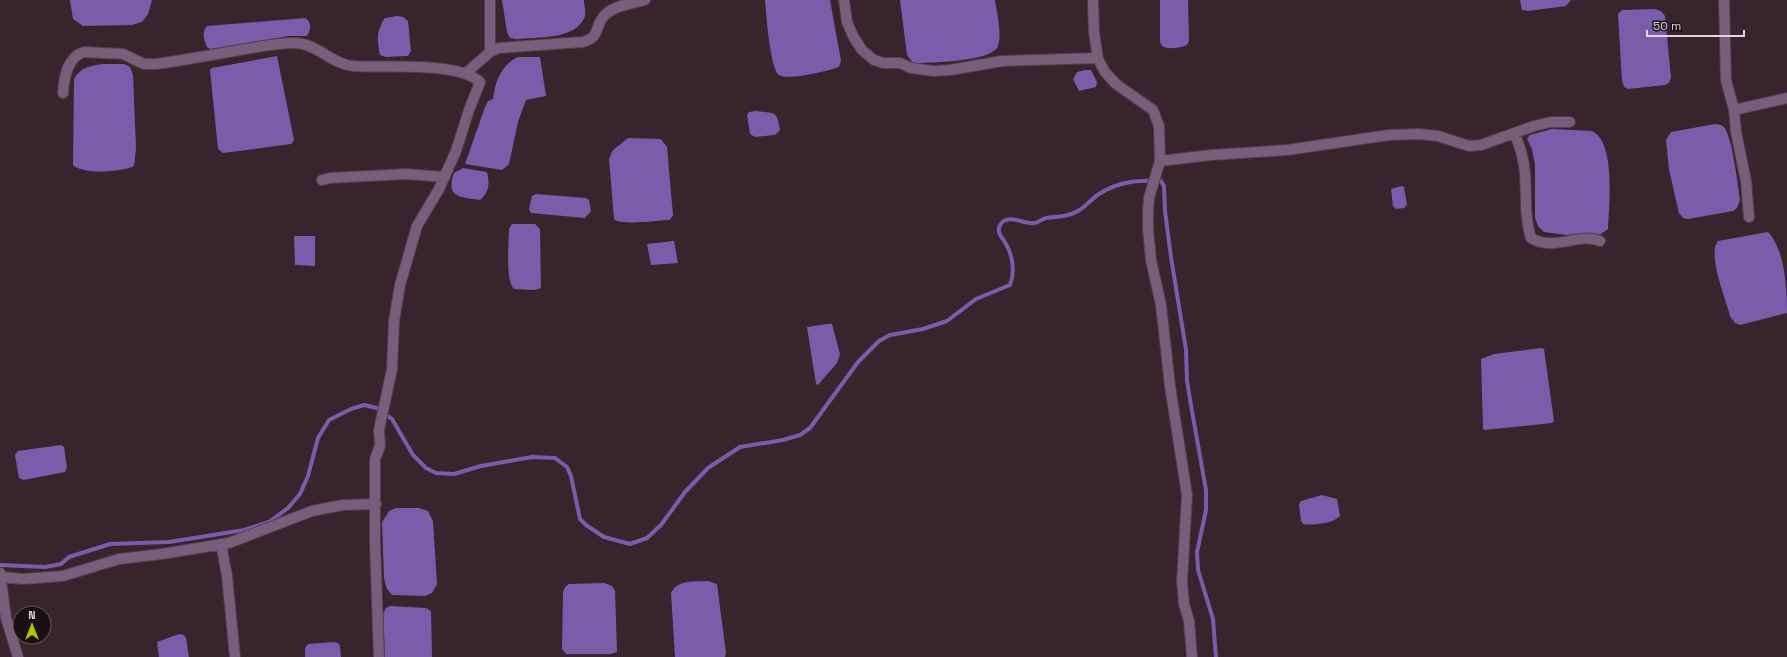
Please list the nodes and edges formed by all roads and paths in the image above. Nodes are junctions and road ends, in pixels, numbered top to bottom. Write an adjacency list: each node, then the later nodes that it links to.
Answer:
1 (490, 0): 6 (street)
2 (645, 0): 6 (street)
3 (844, 0): 7 (street)
4 (1093, 0): 7 (street)
5 (1724, 0): 11 (street)
6 (490, 52): 8 (street)
7 (1098, 58): 14 (street)
8 (466, 73): 9 (street); 15 (street)
9 (63, 94)
10 (1787, 98): 11 (street)
11 (1734, 110): 17 (street)
12 (1570, 122): 13 (street)
13 (1514, 133): 14 (street); 18 (street)
14 (1160, 161): 25 (street)
15 (445, 177): 16 (street); 19 (street)
16 (322, 180)
17 (1749, 217)
18 (1600, 242)
19 (376, 504): 20 (street); 24 (street)
20 (221, 544): 21 (street); 23 (street)
21 (1, 575): 22 (street)
22 (18, 657)
23 (235, 657)
24 (379, 657)
25 (1192, 657)

